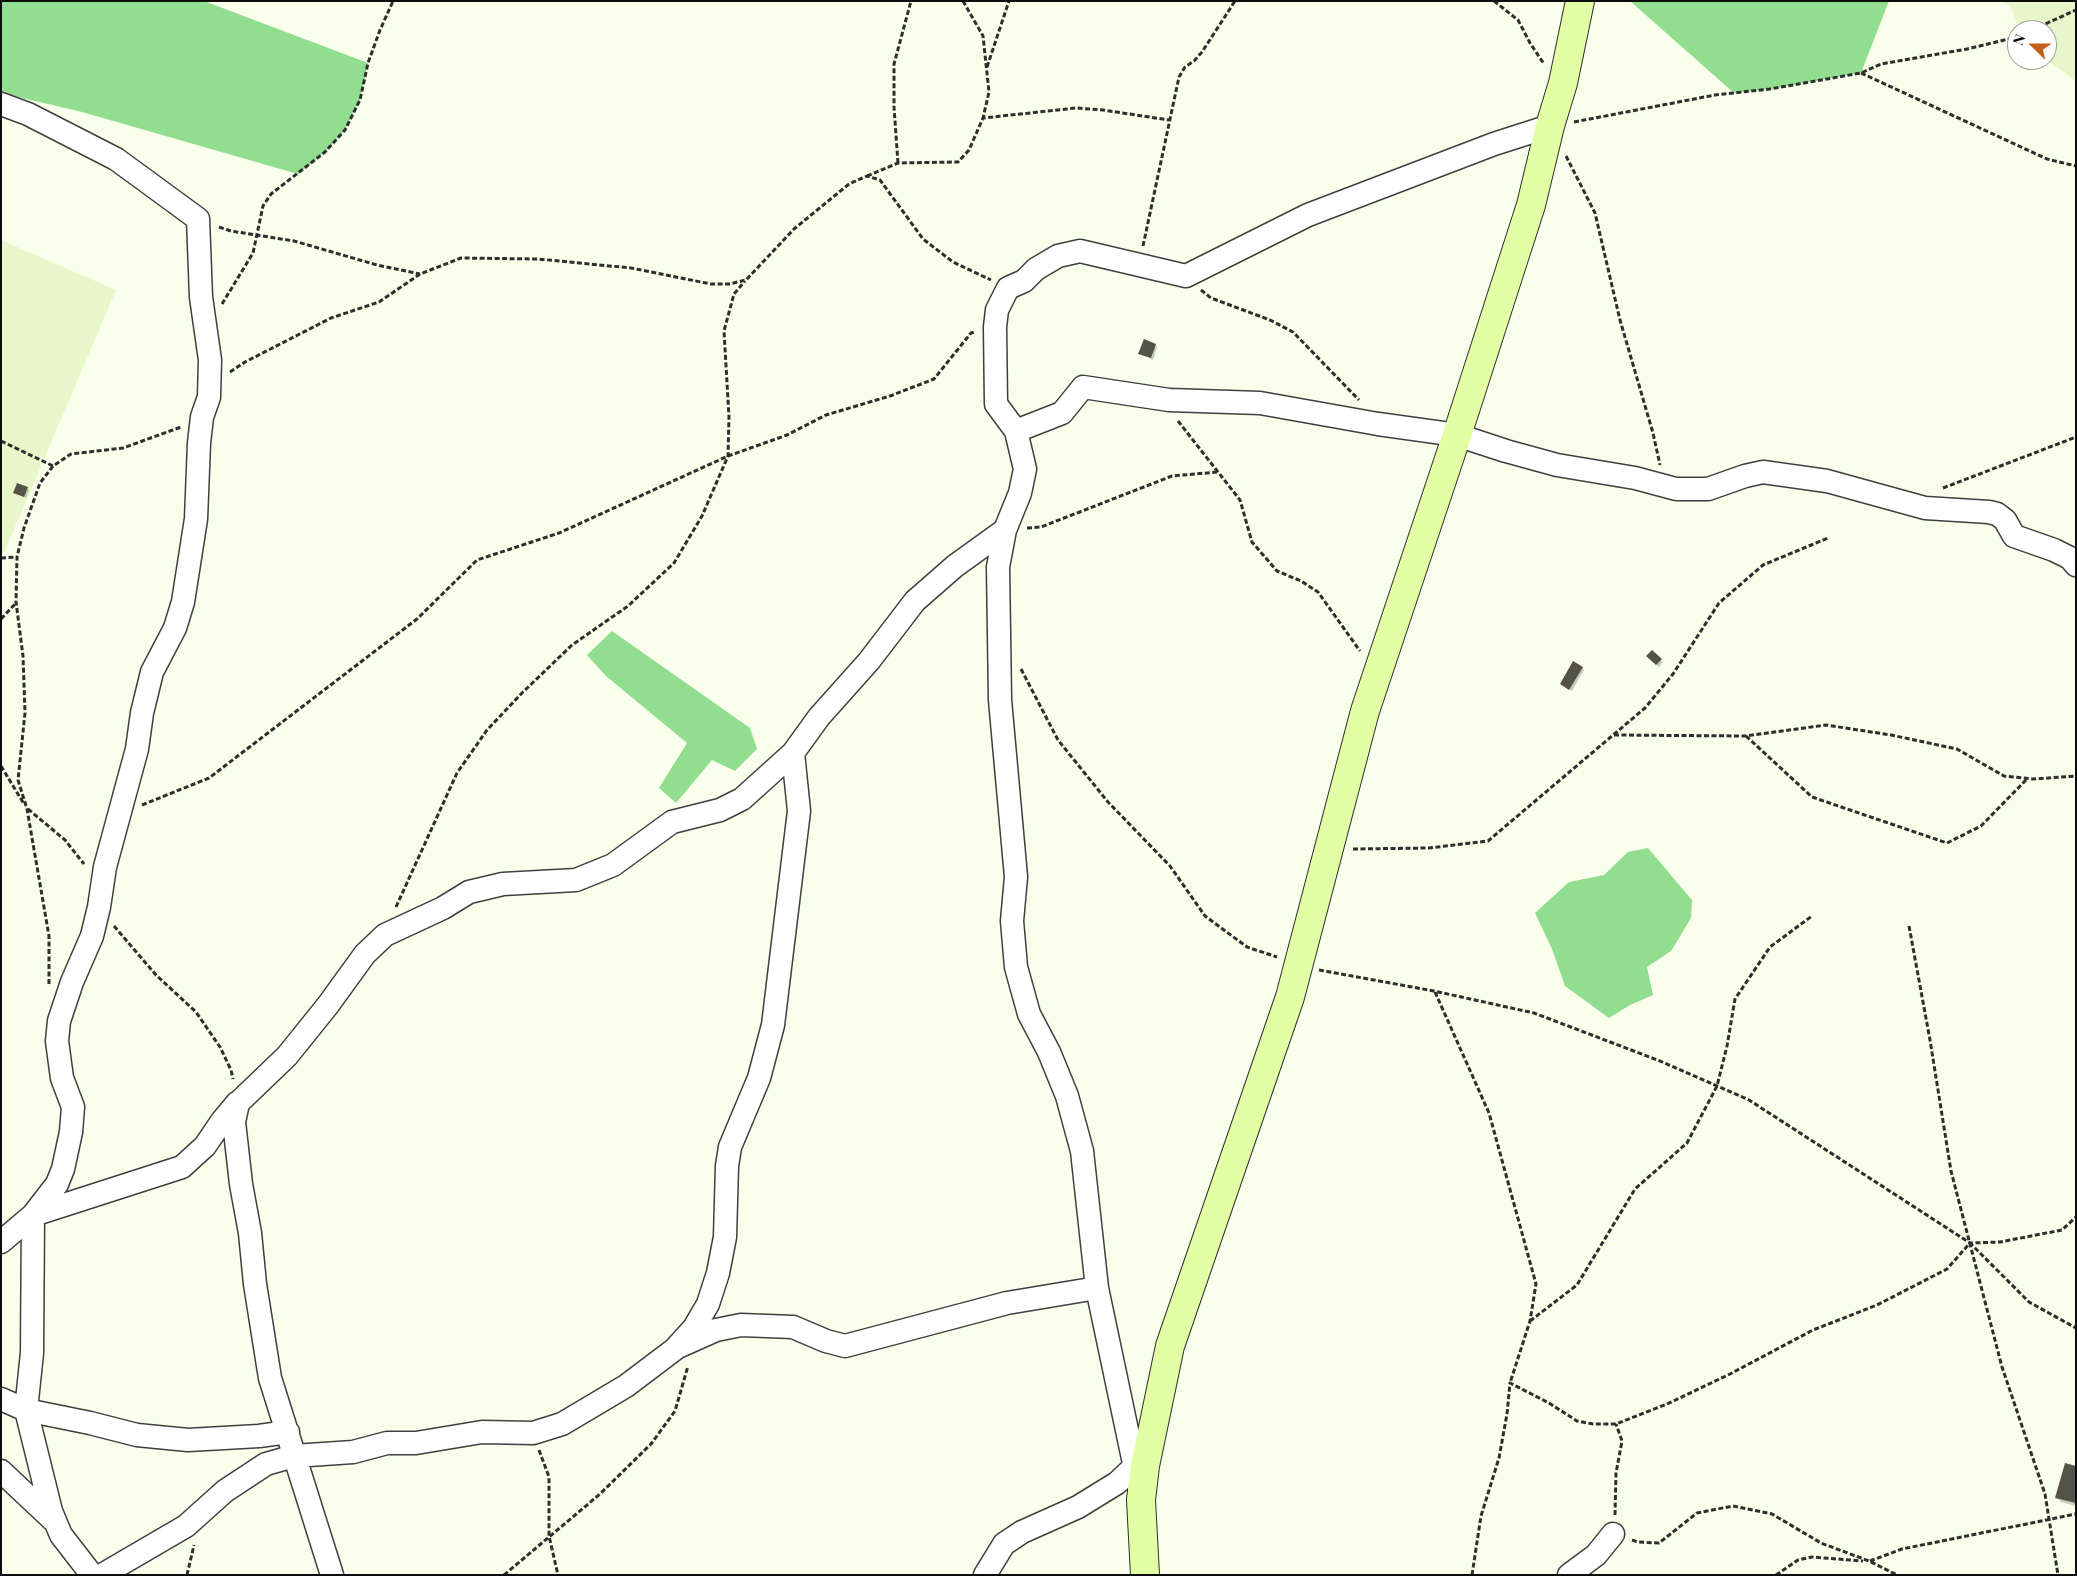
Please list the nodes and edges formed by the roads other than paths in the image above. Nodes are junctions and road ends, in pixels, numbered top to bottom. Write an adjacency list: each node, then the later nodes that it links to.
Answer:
1 (1580, 1): 3 (street)
2 (1, 104): 10 (street)
3 (1550, 126): 4 (street); 5 (street)
4 (1016, 431): 5 (street); 6 (street)
5 (1457, 435): 7 (street); 17 (street)
6 (1005, 530): 8 (street); 12 (street)
7 (2076, 564)
8 (793, 753): 9 (street); 13 (street)
9 (238, 1102): 10 (street); 16 (street)
10 (33, 1215): 11 (street); 15 (street)
11 (1, 1242)
12 (1097, 1288): 13 (street); 19 (street)
13 (684, 1344): 18 (street)
14 (1, 1399): 15 (street)
15 (26, 1410): 16 (street); 22 (street)
16 (288, 1432): 18 (street)
17 (1152, 1437): 19 (street); 21 (street)
18 (294, 1456): 26 (street); 27 (street)
19 (1135, 1466): 21 (street); 28 (street)
20 (1, 1471): 22 (street)
21 (1141, 1500): 29 (street)
22 (56, 1522): 25 (street)
23 (1613, 1534): 24 (street)
24 (1576, 1572)
25 (92, 1575)
26 (102, 1575)
27 (332, 1575)
28 (985, 1575)
29 (1145, 1575)

